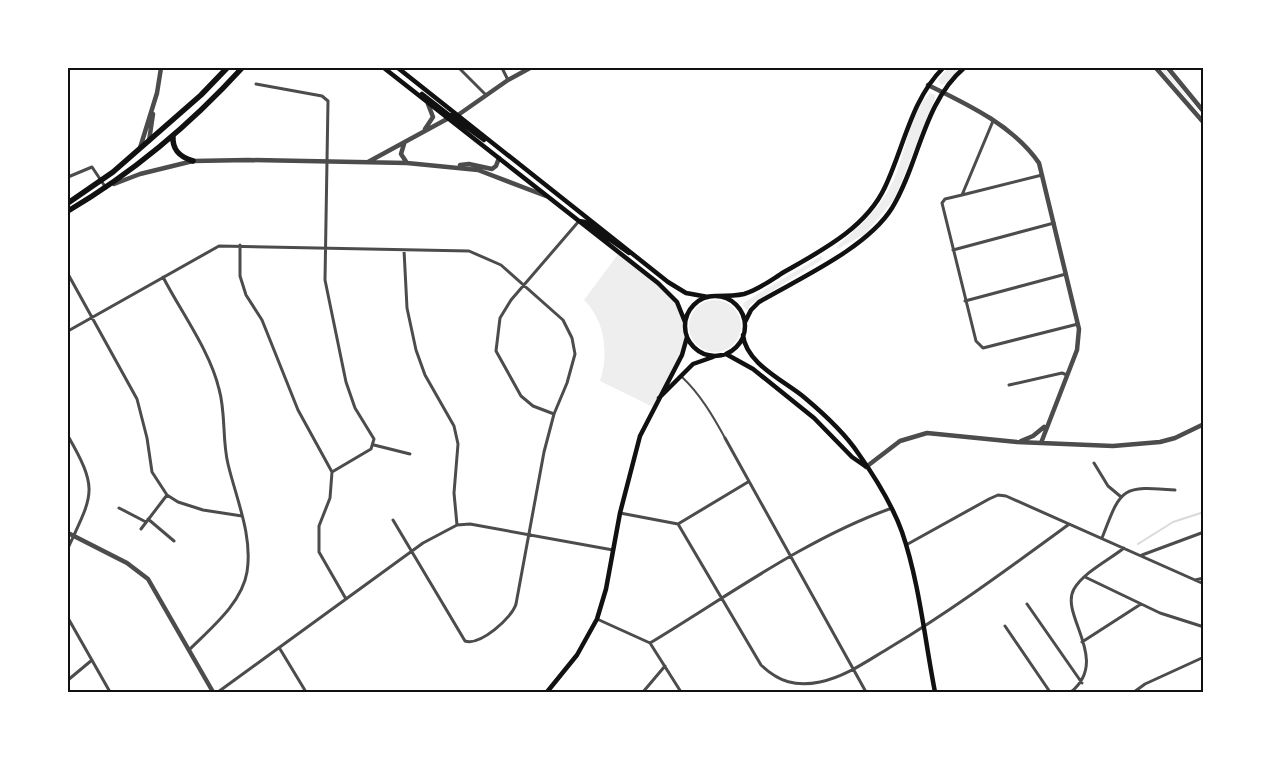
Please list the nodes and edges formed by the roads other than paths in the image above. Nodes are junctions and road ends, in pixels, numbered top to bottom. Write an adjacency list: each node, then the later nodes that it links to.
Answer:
1 (161, 68): 18 (street)
2 (227, 68): 31 (highway)
3 (242, 68): 28 (highway)
4 (384, 68): 16 (main road)
5 (398, 68): 22 (main road)
6 (458, 68): 19 (street)
7 (502, 68): 13 (street)
8 (530, 68): 13 (street)
9 (943, 68): 15 (main road)
10 (964, 68): 17 (main road)
11 (1156, 68): 25 (street)
12 (1168, 68): 21 (street)
13 (508, 80): 19 (street)
14 (256, 84): 37 (street)
15 (928, 84): 17 (street); 62 (main road)
16 (409, 87): 20 (main road); 22 (main road)
17 (943, 92): 24 (street); 67 (main road)
18 (157, 93): 31 (street); 33 (street)
19 (486, 95): 22 (street)
20 (428, 104): 23 (main road); 27 (street)
21 (1204, 112)
22 (458, 115): 26 (main road)
23 (448, 119): 27 (street); 29 (main road); 35 (main road)
24 (993, 122): 41 (street); 46 (street)
25 (1204, 123)
26 (472, 126): 29 (main road); 34 (main road)
27 (421, 133): 30 (street)
28 (173, 136): 36 (highway); 44 (highway)
29 (482, 138): 32 (main road)
30 (406, 141): 38 (street); 39 (street)
31 (149, 142): 33 (highway)
32 (495, 148): 34 (main road); 35 (main road)
33 (140, 149): 43 (highway)
34 (505, 152): 50 (main road)
35 (499, 158): 40 (street); 47 (main road)
36 (193, 161): 37 (street); 44 (street)
37 (326, 162): 38 (street); 54 (street)
38 (364, 163): 39 (street)
39 (407, 163): 40 (street)
40 (451, 166): 47 (street)
41 (1042, 175): 46 (street); 52 (street)
42 (68, 177): 43 (street)
43 (102, 181): 45 (street); 48 (highway)
44 (112, 185): 45 (highway)
45 (106, 188): 49 (highway)
46 (962, 195): 56 (street)
47 (546, 196): 50 (main road); 51 (main road)
48 (68, 203)
49 (68, 211)
50 (588, 219): 57 (main road)
51 (579, 222): 57 (main road); 61 (street); 66 (main road)
52 (1054, 223): 56 (street); 59 (street)
53 (240, 245): 54 (street); 60 (street); 89 (street)
54 (325, 247): 55 (street); 85 (street)
55 (404, 250): 61 (street); 101 (street)
56 (953, 250): 64 (street)
57 (635, 256): 63 (main road)
58 (68, 274): 65 (street)
59 (1066, 274): 64 (street); 68 (street)
60 (163, 277): 65 (street); 97 (street)
61 (524, 286): 78 (street); 78 (street)
62 (717, 296): 63 (main road); 67 (main road)
63 (708, 297): 66 (main road)
64 (965, 301): 68 (street)
65 (92, 317): 69 (street); 92 (street)
66 (686, 322): 71 (main road)
67 (745, 322): 70 (main road)
68 (1078, 324): 74 (street)
69 (68, 331)
70 (744, 335): 72 (main road); 88 (main road)
71 (687, 337): 73 (main road); 77 (main road)
72 (726, 354): 73 (main road); 88 (main road)
73 (716, 356): 75 (main road)
74 (1067, 375): 76 (street); 80 (street)
75 (680, 376): 77 (main road); 82 (lane)
76 (1009, 385)
77 (658, 399): 96 (main road)
78 (554, 414): 106 (street)
79 (1204, 424): 84 (street)
80 (1046, 426): 83 (street); 84 (street)
81 (68, 436): 107 (street)
82 (725, 438): 90 (street)
83 (1017, 442): 84 (street); 88 (street)
84 (1041, 443)
85 (374, 445): 86 (street); 89 (street)
86 (410, 454)
87 (1094, 463): 93 (street)
88 (866, 467): 95 (main road)
89 (332, 472): 121 (street)
90 (748, 482): 100 (street); 116 (street)
91 (1175, 490): 93 (street)
92 (167, 495): 97 (street); 98 (street)
93 (1120, 496): 108 (street)
94 (119, 508): 98 (street)
95 (892, 508): 110 (main road); 116 (street)
96 (620, 513): 100 (street); 113 (main road)
97 (242, 516): 133 (street)
98 (147, 520): 103 (street); 109 (street)
99 (392, 520): 114 (street)
100 (678, 524): 122 (street)
101 (457, 525): 106 (street); 114 (street)
102 (1068, 525): 108 (street); 110 (street); 129 (street)
103 (141, 529)
104 (1204, 532): 115 (street)
105 (68, 533): 107 (street)
106 (529, 535): 113 (street); 114 (street)
107 (74, 536): 111 (street); 133 (street)
108 (1102, 538): 112 (street)
109 (174, 540)
110 (906, 545): 129 (main road)
111 (68, 548)
112 (1125, 548): 115 (street); 117 (street)
113 (613, 550): 125 (main road)
114 (413, 551): 121 (street)
115 (1142, 555): 119 (street)
116 (791, 557): 122 (street); 137 (street)
117 (1085, 577): 124 (street); 130 (street)
118 (1204, 578): 119 (street)
119 (1194, 581): 120 (street)
120 (1204, 584)
121 (346, 599): 132 (street)
122 (722, 600): 131 (street); 137 (street)
123 (1027, 604): 139 (street)
124 (1142, 604): 128 (street); 130 (street)
125 (597, 619): 131 (street); 145 (main road)
126 (68, 620): 135 (street)
127 (1005, 626): 150 (street)
128 (1204, 628)
129 (923, 629): 137 (street); 149 (main road)
130 (1082, 642): 139 (street)
131 (650, 643): 136 (street)
132 (280, 648): 143 (street); 144 (street)
133 (190, 650): 142 (street)
134 (1204, 657): 152 (street)
135 (92, 660): 138 (street); 141 (street)
136 (665, 665): 146 (street); 147 (street)
137 (853, 670): 148 (street)
138 (68, 680)
139 (1082, 683): 140 (street)
140 (1077, 691): 151 (street)
141 (110, 692)
142 (213, 692)
143 (218, 692)
144 (306, 692)
145 (547, 692)
146 (644, 692)
147 (681, 692)
148 (866, 692)
149 (935, 692)
150 (1050, 692)
151 (1071, 692)
152 (1134, 692)

